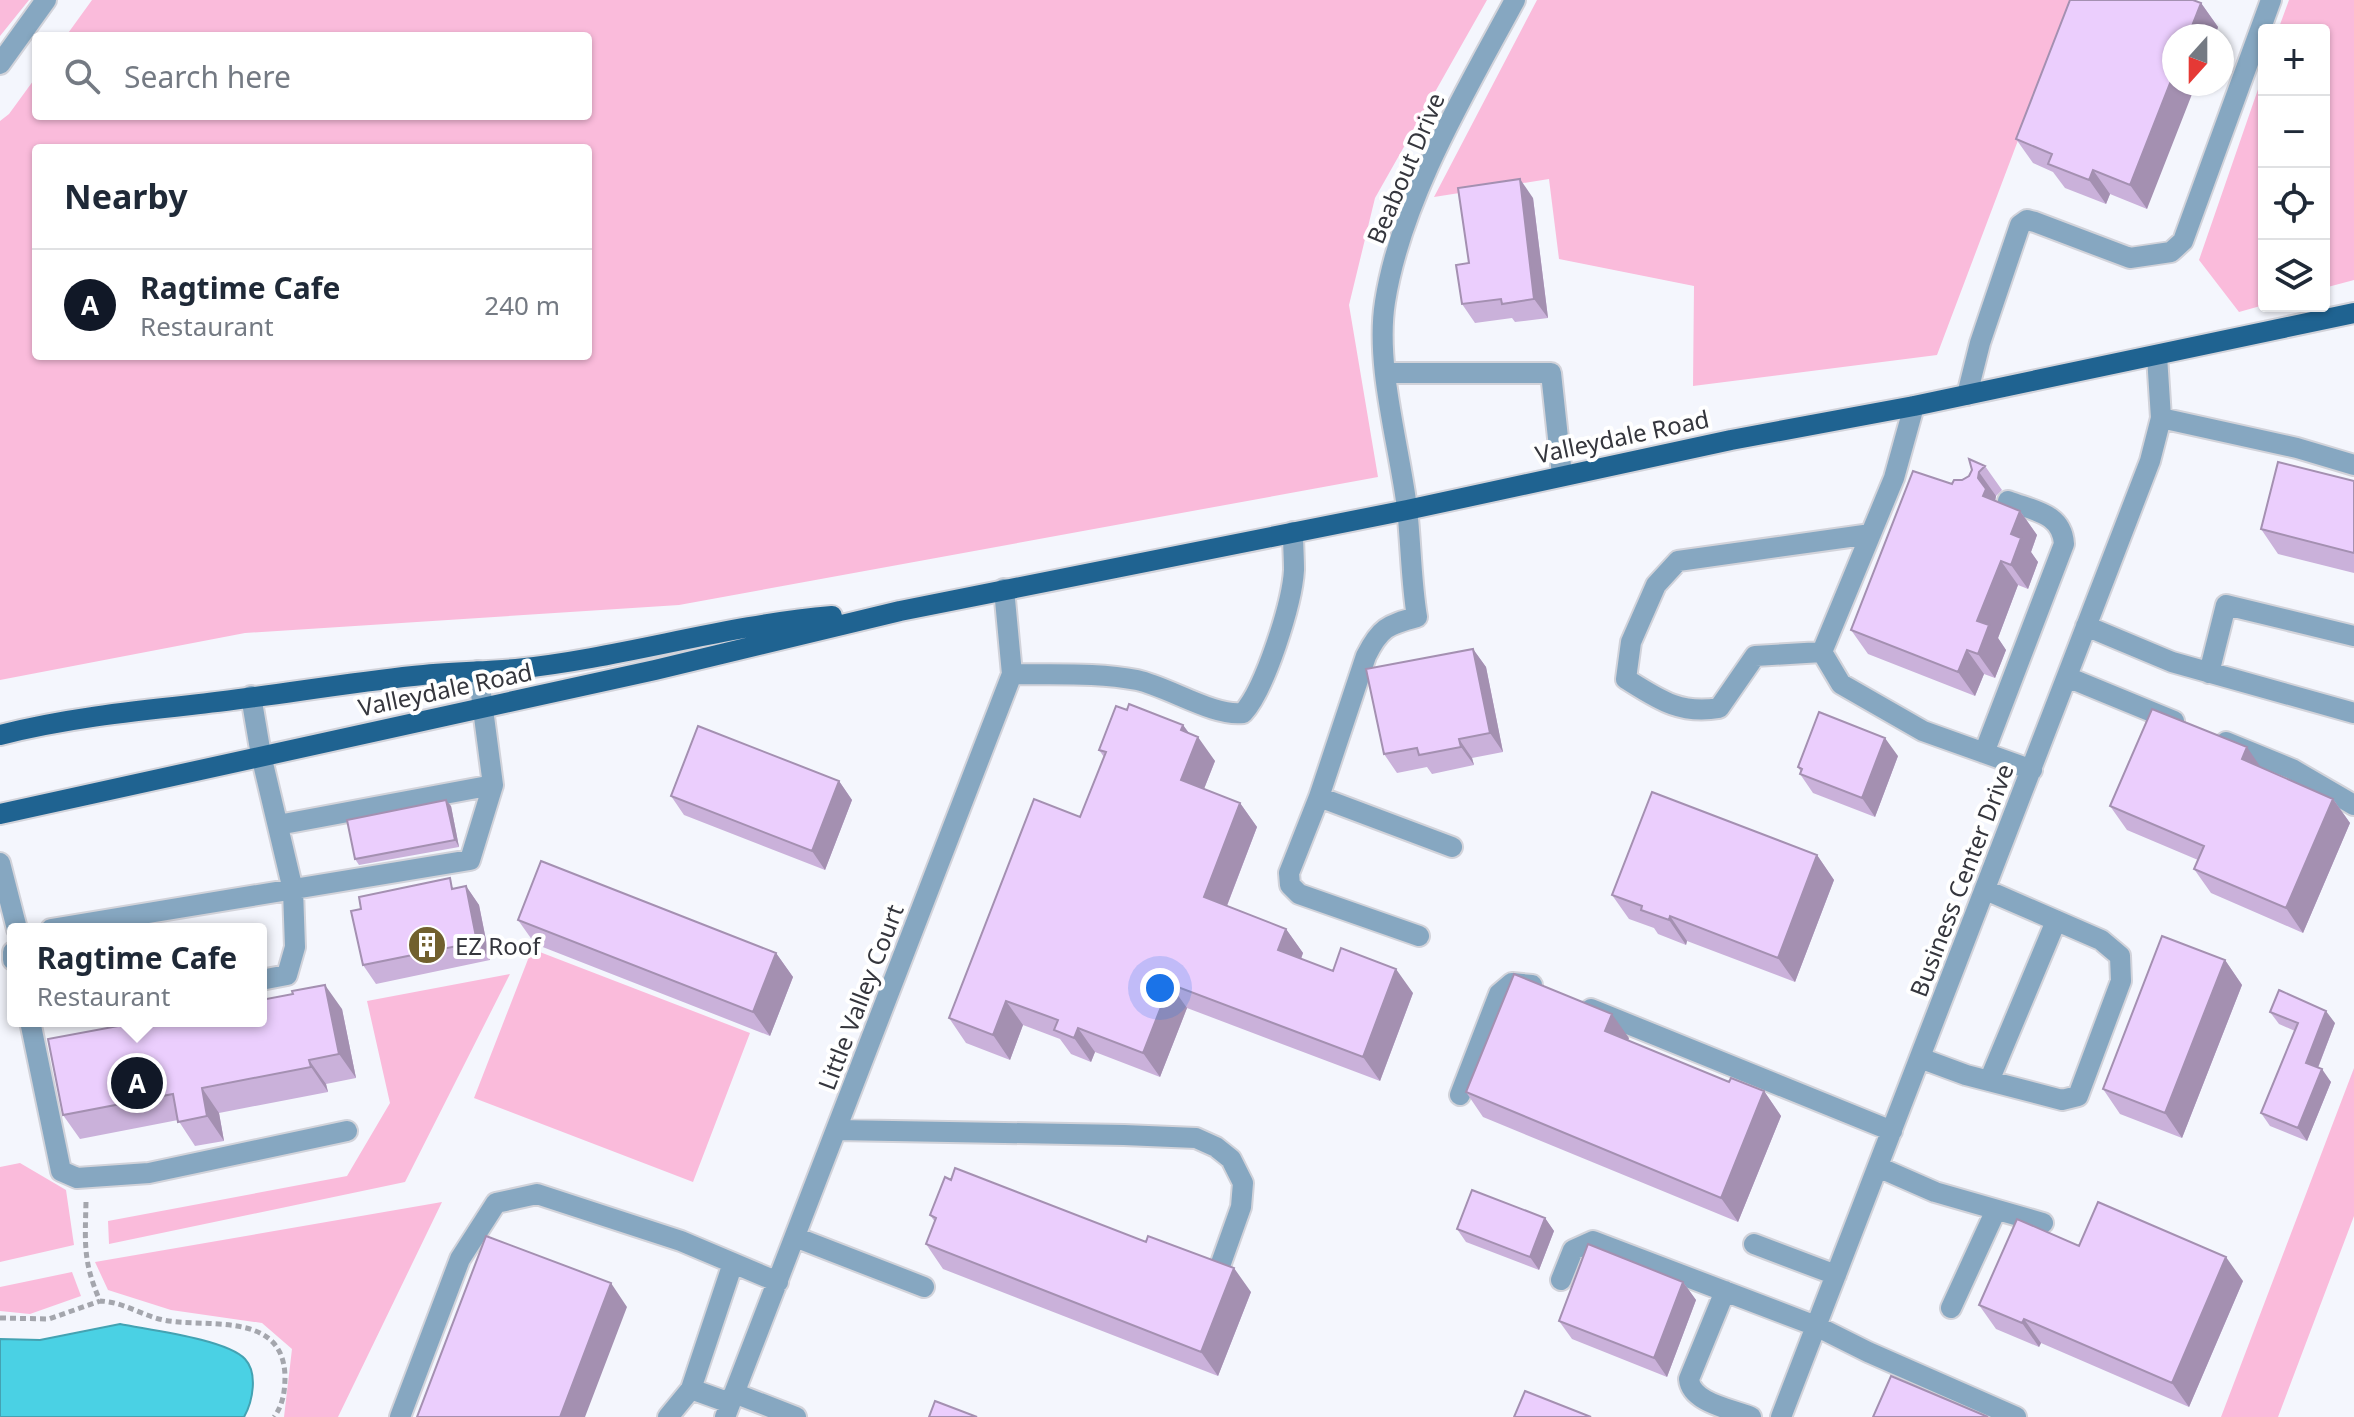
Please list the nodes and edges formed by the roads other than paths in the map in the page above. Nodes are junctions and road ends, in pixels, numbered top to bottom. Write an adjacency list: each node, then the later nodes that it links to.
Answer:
1 (46, 0): 4 (street)
2 (1515, 0): 7 (street, Beabout Drive)
3 (2271, 0): 8 (street)
4 (0, 64)
5 (2354, 313): 6 (main road, Valleydale Road)
6 (2157, 356): 8 (main road, Valleydale Road); 10 (street, Business Center Drive)
7 (1386, 373): 12 (street); 16 (street, Beabout Drive)
8 (1967, 395): 9 (main road, Valleydale Road)
9 (1914, 406): 12 (main road, Valleydale Road); 13 (street)
10 (2161, 418): 11 (street); 21 (street, Business Center Drive)
11 (2354, 465)
12 (1562, 475): 16 (main road, Valleydale Road)
13 (1894, 478): 14 (street); 18 (street)
14 (1919, 481)
15 (2008, 501): 32 (street)
16 (1407, 510): 17 (main road, Valleydale Road); 36 (street, Beabout Drive)
17 (1293, 532): 19 (main road, Valleydale Road); 26 (street)
18 (1871, 534): 23 (street); 23 (street)
19 (1004, 589): 20 (main road, Valleydale Road); 26 (street, Little Valley Court)
20 (900, 611): 24 (main road, Valleydale Road); 29 (main road, Valleydale Road)
21 (2086, 626): 25 (street); 27 (street, Business Center Drive)
22 (2354, 636): 25 (street)
23 (1822, 652): 32 (street)
24 (478, 671): 28 (main road, Valleydale Road); 29 (street)
25 (2209, 673): 30 (street)
26 (1012, 674): 53 (street, Little Valley Court)
27 (2067, 677): 34 (street, Business Center Drive); 37 (street)
28 (251, 696): 31 (main road, Valleydale Road); 33 (street)
29 (483, 708): 33 (main road, Valleydale Road); 35 (street)
30 (2354, 713)
31 (0, 735)
32 (1984, 753): 34 (street)
33 (261, 755): 38 (main road, Valleydale Road); 39 (street)
34 (2032, 770): 43 (street, Business Center Drive)
35 (493, 785): 39 (street); 42 (street)
36 (1319, 797): 40 (street); 47 (street)
37 (2354, 805)
38 (0, 814)
39 (278, 825): 42 (street)
40 (1452, 847)
41 (0, 863): 45 (street)
42 (293, 890): 46 (street); 48 (street)
43 (1986, 890): 44 (street); 50 (street, Business Center Drive)
44 (2056, 921): 51 (street); 51 (street)
45 (15, 923)
46 (88, 923)
47 (1419, 936)
48 (267, 979)
49 (31, 1027): 54 (street)
50 (1920, 1058): 51 (street); 55 (street, Business Center Drive)
51 (1989, 1081)
52 (1460, 1095): 55 (street)
53 (837, 1130): 59 (street, Little Valley Court); 62 (street)
54 (347, 1131)
55 (1892, 1131): 56 (street, Business Center Drive)
56 (1878, 1167): 57 (street); 63 (street, Business Center Drive)
57 (1996, 1210): 58 (street); 68 (street)
58 (2043, 1223)
59 (795, 1237): 65 (street, Little Valley Court); 66 (street)
60 (1754, 1244): 63 (street)
61 (733, 1263): 65 (street); 70 (street); 72 (street)
62 (1220, 1266)
63 (1836, 1275): 69 (street, Business Center Drive)
64 (1561, 1280): 67 (street)
65 (778, 1282): 71 (street, Little Valley Court)
66 (924, 1287)
67 (1725, 1291): 69 (street); 75 (street)
68 (1951, 1308)
69 (1816, 1326): 76 (street, Business Center Drive); 77 (street)
70 (691, 1389): 71 (street); 73 (street)
71 (729, 1404): 74 (street)
72 (400, 1417)
73 (668, 1417)
74 (796, 1417)
75 (1751, 1417)
76 (1781, 1417)
77 (2016, 1417)

